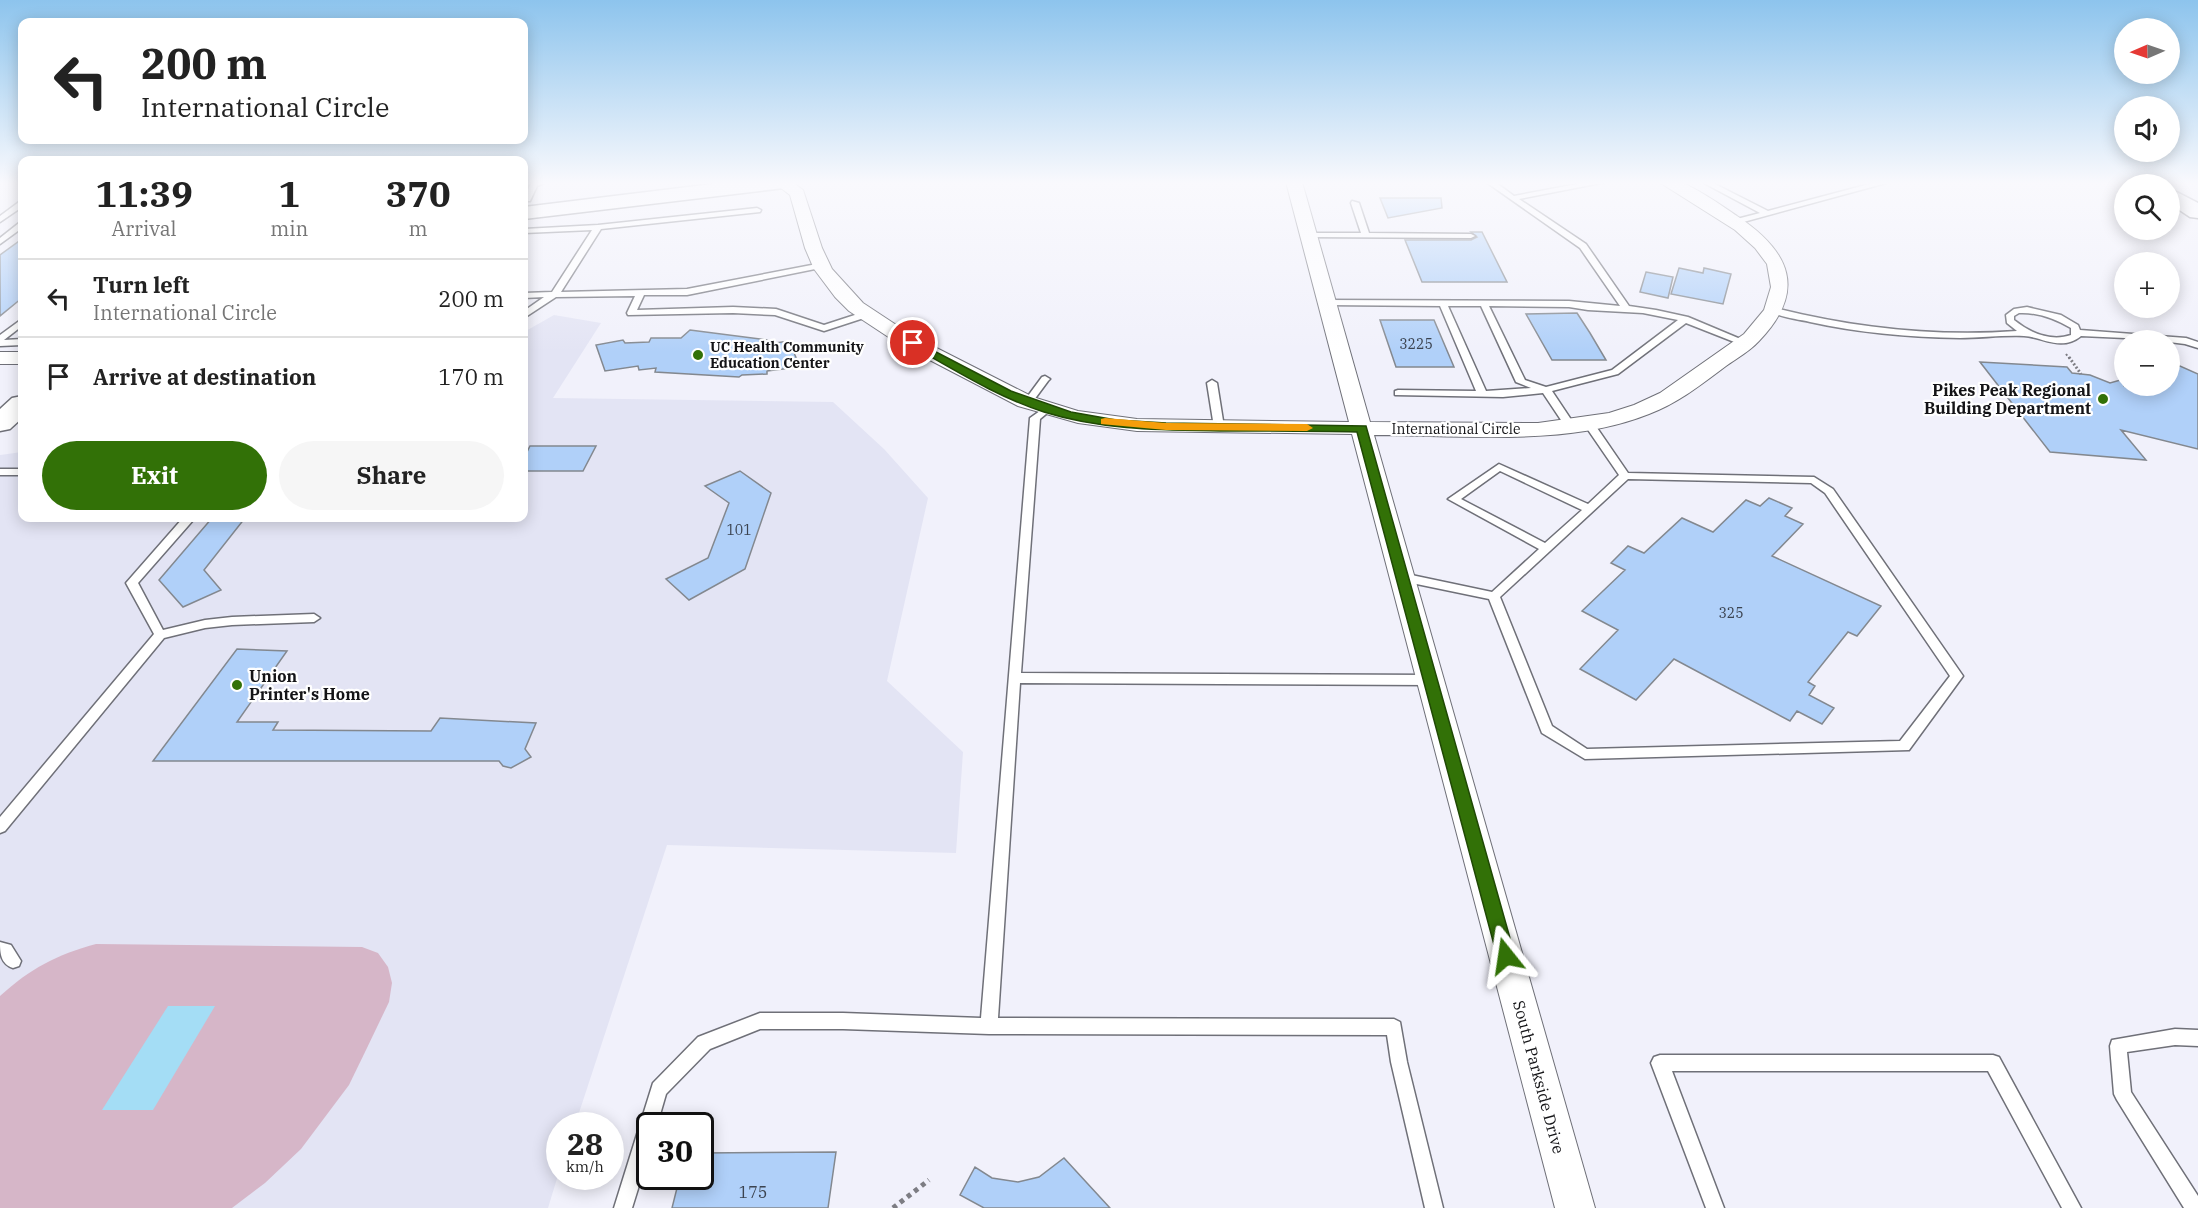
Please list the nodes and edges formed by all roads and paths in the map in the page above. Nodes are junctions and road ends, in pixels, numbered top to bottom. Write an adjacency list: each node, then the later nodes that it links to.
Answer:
1 (591, 238): 8 (lane)
2 (811, 238): 6 (street, International Circle)
3 (1310, 238): 10 (street, South Parkside Drive)
4 (1572, 238): 13 (lane)
5 (1757, 238): 14 (street)
6 (822, 265): 7 (lane); 16 (street, International Circle)
7 (641, 293): 8 (lane); 16 (lane)
8 (555, 294): 9 (lane); 15 (lane)
9 (528, 295)
10 (1326, 302): 11 (lane); 35 (street, South Parkside Drive)
11 (1443, 303): 12 (lane); 31 (lane)
12 (1484, 304): 13 (lane); 29 (lane)
13 (1627, 309): 17 (lane)
14 (1775, 311): 19 (lane); 23 (street, International Circle)
15 (528, 312)
16 (867, 314): 32 (street, International Circle)
17 (1685, 319): 23 (lane); 29 (lane)
18 (18, 325): 21 (lane)
19 (2027, 333): 20 (lane); 20 (lane)
20 (2077, 333): 24 (lane)
21 (0, 341): 22 (lane)
22 (18, 342)
23 (1745, 343): 33 (street, International Circle)
24 (2198, 345)
25 (0, 358): 26 (street)
26 (18, 358)
27 (1045, 379): 32 (lane)
28 (1212, 383): 34 (lane)
29 (1546, 390): 31 (lane); 33 (lane)
30 (1398, 393): 31 (lane)
31 (1482, 394)
32 (1038, 406): 34 (street, International Circle); 46 (lane)
33 (1580, 425): 35 (street, International Circle); 38 (lane)
34 (1219, 427): 35 (street, International Circle)
35 (1362, 428): 42 (street, South Parkside Drive)
36 (0, 472): 37 (lane)
37 (18, 472)
38 (1625, 476): 39 (lane); 43 (lane)
39 (1589, 509): 41 (lane); 41 (lane)
40 (185, 522): 45 (lane)
41 (1546, 548): 43 (lane)
42 (1402, 577): 43 (lane); 47 (street, South Parkside Drive)
43 (1494, 596)
44 (314, 618): 45 (lane)
45 (160, 635): 48 (lane)
46 (1014, 678): 47 (lane); 51 (lane)
47 (1431, 680): 57 (street, South Parkside Drive)
48 (0, 827)
49 (0, 949): 50 (lane)
50 (14, 961)
51 (988, 1026): 54 (lane); 56 (lane)
52 (2198, 1038): 60 (lane)
53 (929, 1180): 55 (path)
54 (623, 1208)
55 (893, 1208)
56 (1434, 1208)
57 (1575, 1208)
58 (1715, 1208): 59 (lane)
59 (2072, 1208)
60 (2195, 1208)

